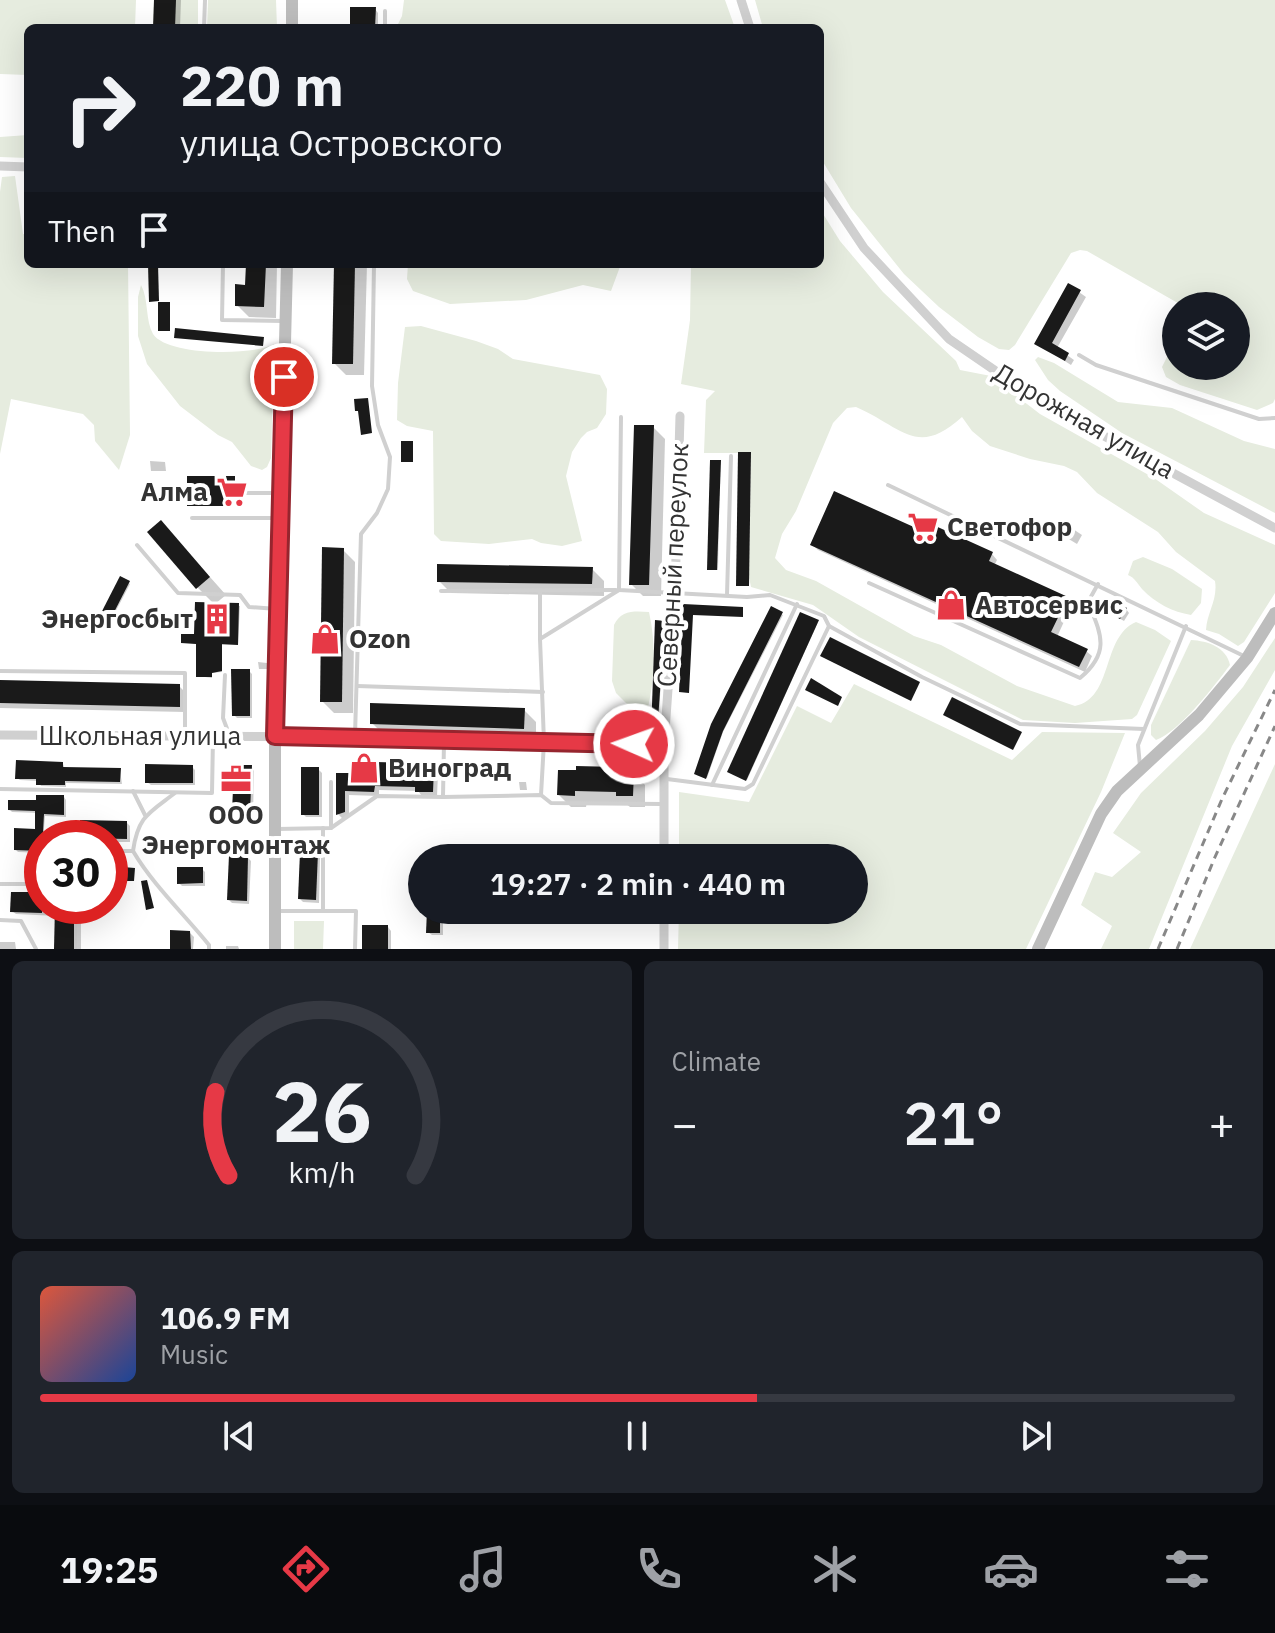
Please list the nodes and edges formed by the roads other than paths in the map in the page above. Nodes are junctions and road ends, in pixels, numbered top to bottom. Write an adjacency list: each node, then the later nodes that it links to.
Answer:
1 (205, 0): 5 (lane)
2 (292, 0): 6 (main road)
3 (741, 0): 8 (street)
4 (385, 11): 7 (lane)
5 (204, 24)
6 (292, 24)
7 (385, 24)
8 (749, 24)
9 (0, 166): 10 (street)
10 (24, 167)
11 (824, 188): 26 (street, Дорожная улица)
12 (223, 268): 15 (lane)
13 (287, 268): 15 (main road)
14 (374, 268): 44 (lane)
15 (285, 321): 23 (main road)
16 (1079, 355): 19 (lane)
17 (680, 416): 33 (street, Северный переулок)
18 (621, 417): 31 (lane)
19 (1275, 418)
20 (731, 456): 34 (lane)
21 (888, 485): 29 (lane)
22 (245, 493): 23 (lane)
23 (281, 493): 25 (main road)
24 (192, 518): 25 (lane)
25 (281, 518): 36 (main road)
26 (1275, 528)
27 (137, 545): 36 (lane)
28 (869, 583): 29 (lane)
29 (1098, 584): 39 (lane)
30 (540, 590): 31 (lane); 32 (lane); 40 (lane)
31 (619, 590): 33 (lane); 40 (lane)
32 (441, 591)
33 (675, 592): 34 (lane); 55 (street, Северный переулок)
34 (727, 595): 35 (lane)
35 (797, 604): 38 (lane); 59 (lane)
36 (279, 609): 48 (main road)
37 (1275, 613): 41 (main road)
38 (829, 626): 46 (lane); 59 (lane)
39 (1186, 626): 41 (lane); 46 (lane)
40 (540, 639): 45 (lane)
41 (1247, 658): 56 (main road)
42 (0, 671): 49 (lane)
43 (225, 675): 51 (lane)
44 (357, 686): 45 (lane); 52 (lane)
45 (543, 692): 54 (lane)
46 (1144, 729): 56 (lane)
47 (0, 735): 49 (street, Школьная улица)
48 (275, 736): 51 (street, Школьная улица); 52 (street, Школьная улица); 69 (main road)
49 (185, 737): 50 (street, Школьная улица)
50 (213, 737): 51 (street, Школьная улица); 62 (lane)
51 (230, 737)
52 (355, 737): 53 (street, Школьная улица)
53 (444, 739): 54 (street, Школьная улица); 64 (lane)
54 (544, 742): 55 (street, Школьная улица); 63 (lane)
55 (664, 745): 57 (street, Северный переулок)
56 (1140, 767): 86 (main road)
57 (664, 779): 59 (lane); 65 (street, Северный переулок)
58 (331, 782): 68 (lane)
59 (712, 785)
60 (0, 789): 61 (lane)
61 (133, 791): 62 (lane); 66 (lane)
62 (177, 792): 66 (lane)
63 (541, 795): 64 (lane); 65 (lane)
64 (443, 797): 68 (lane)
65 (665, 804): 70 (street, Северный переулок)
66 (145, 815): 72 (lane)
67 (323, 828): 68 (lane); 69 (lane); 76 (lane)
68 (331, 828)
69 (275, 829): 75 (main road)
70 (664, 844)
71 (128, 851): 72 (lane)
72 (133, 851): 82 (lane)
73 (0, 884): 74 (lane)
74 (24, 884)
75 (276, 911): 76 (lane); 83 (main road)
76 (323, 911): 84 (lane)
77 (0, 920): 80 (lane)
78 (79, 924): 81 (lane)
79 (664, 924): 85 (street)
80 (36, 949)
81 (79, 949)
82 (209, 949)
83 (275, 949)
84 (355, 949)
85 (664, 949)
86 (1038, 949)

